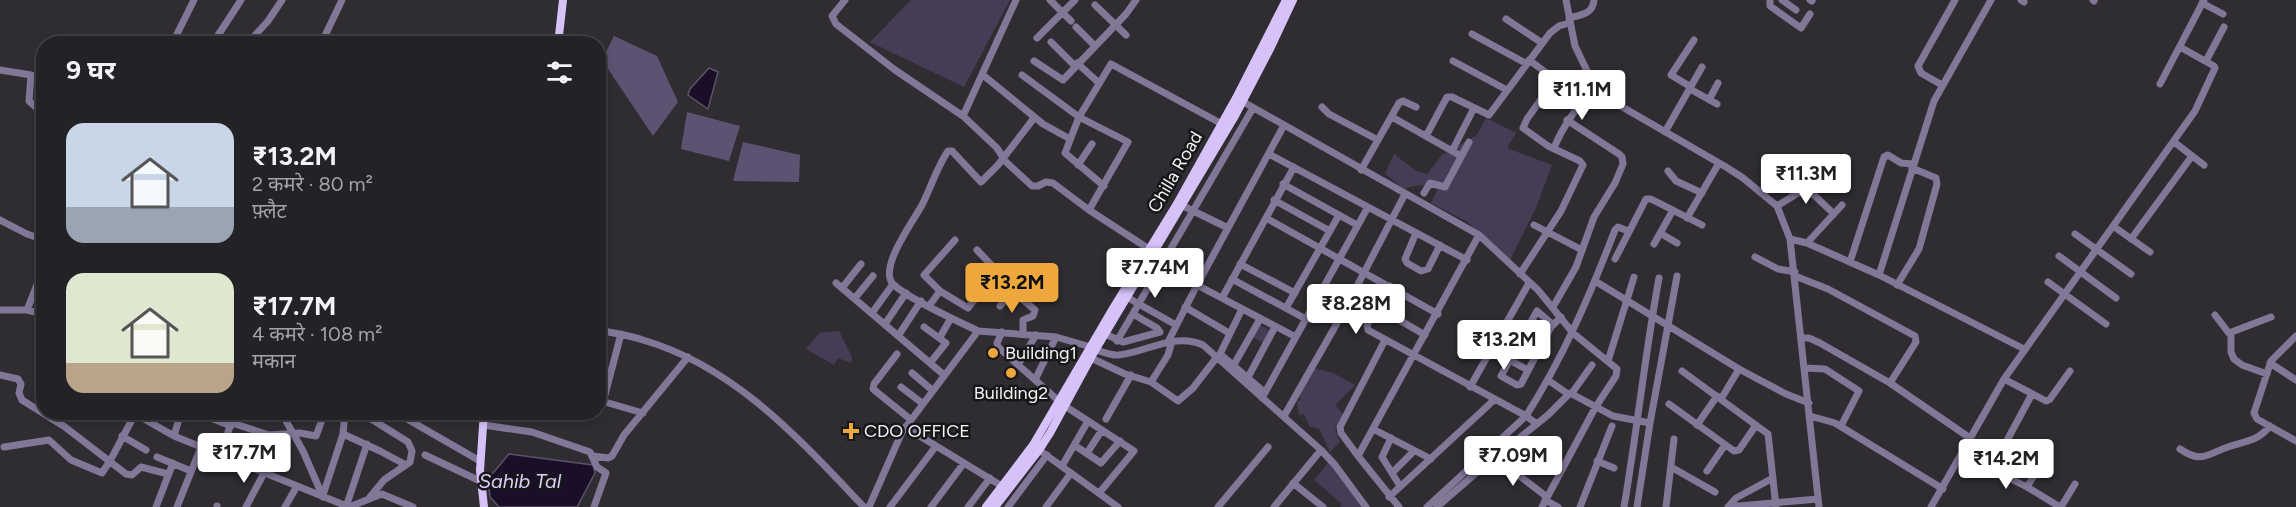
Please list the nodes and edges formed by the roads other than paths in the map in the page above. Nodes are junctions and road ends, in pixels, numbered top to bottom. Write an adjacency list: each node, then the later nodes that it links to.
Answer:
1 (194, 0): 33 (street)
2 (241, 0): 34 (street)
3 (282, 0): 35 (street)
4 (342, 0): 36 (street)
5 (563, 0): 37 (main road)
6 (845, 0): 68 (street)
7 (1016, 0): 51 (street)
8 (1050, 0): 22 (street)
9 (1075, 0): 22 (street)
10 (1136, 0): 28 (street)
11 (1286, 0): 60 (main road, Chilla Road)
12 (1293, 0): 60 (main road)
13 (1566, 0): 26 (street)
14 (1594, 0): 26 (street)
15 (1770, 0): 24 (street)
16 (1955, 0): 57 (street)
17 (1991, 0): 57 (street)
18 (1786, 1): 21 (street)
19 (2203, 2): 23 (street); 43 (street)
20 (1095, 5): 28 (street)
21 (1796, 10)
22 (1062, 13): 27 (street); 38 (street)
23 (2223, 14)
24 (1810, 15)
25 (1506, 19): 41 (street)
26 (1569, 20): 41 (street); 56 (street)
27 (1071, 21)
28 (1115, 25): 31 (street); 42 (street)
29 (1076, 27): 42 (street)
30 (2224, 27): 47 (street)
31 (1126, 34)
32 (1472, 34): 46 (street)
33 (176, 36)
34 (218, 36)
35 (256, 36)
36 (325, 36)
37 (559, 36)
38 (1037, 38)
39 (1694, 40): 58 (street)
40 (1051, 42): 48 (street)
41 (1542, 43): 46 (street)
42 (1094, 45): 48 (street)
43 (2180, 47): 47 (street); 55 (street)
44 (1034, 61): 48 (street)
45 (1453, 61): 59 (street)
46 (1528, 62): 59 (street); 82 (street)
47 (2206, 62): 80 (street)
48 (1076, 64): 53 (street)
49 (1702, 68): 58 (street)
50 (0, 70): 63 (street)
51 (983, 75): 68 (street); 71 (street)
52 (1022, 75): 69 (street)
53 (1099, 83): 69 (street); 73 (street)
54 (1718, 83): 61 (street)
55 (2160, 84)
56 (1597, 85): 72 (street); 75 (street)
57 (1942, 85): 92 (street)
58 (1690, 88): 61 (street); 75 (street)
59 (1507, 90): 67 (street)
60 (1239, 100): 66 (street); 73 (main road, Chilla Road); 101 (main road)
61 (1709, 100): 62 (street)
62 (1717, 104)
63 (36, 107)
64 (1322, 107): 78 (street)
65 (1416, 107): 70 (street)
66 (1253, 108): 74 (street); 107 (street)
67 (1474, 108): 76 (street); 83 (street)
68 (963, 116): 87 (street)
69 (1079, 117): 77 (street); 96 (street)
70 (1392, 117): 76 (street); 78 (street)
71 (1034, 118): 77 (street); 87 (street)
72 (1568, 120): 82 (street); 139 (street)
73 (1222, 124): 101 (main road, Chilla Road)
74 (1283, 127): 84 (street); 93 (street)
75 (1665, 132): 88 (street)
76 (1426, 136): 83 (street)
77 (1070, 139): 89 (street)
78 (1378, 140): 93 (street)
79 (1469, 142): 85 (street)
80 (2174, 142): 86 (street); 117 (street)
81 (1092, 144): 89 (street)
82 (1554, 148): 121 (street)
83 (1452, 151): 85 (street)
84 (1269, 154): 91 (street); 118 (street)
85 (1461, 156): 97 (street)
86 (2192, 156): 90 (street); 129 (street)
87 (1003, 157): 105 (street); 164 (street)
88 (1719, 163): 98 (street); 103 (street)
89 (1078, 165): 96 (street)
90 (2204, 165)
91 (1293, 166): 95 (street); 104 (street)
92 (1913, 166): 146 (street); 154 (street); 166 (street)
93 (1361, 170): 99 (street)
94 (1668, 171): 98 (street)
95 (1283, 184): 100 (street); 109 (street)
96 (1104, 186): 105 (street)
97 (1424, 193)
98 (1702, 193): 111 (street)
99 (1405, 194): 113 (street); 125 (street)
100 (1274, 200): 110 (street); 119 (street)
101 (1180, 205): 107 (street); 127 (main road, Chilla Road)
102 (1842, 205): 108 (street)
103 (1777, 206): 108 (street); 128 (street)
104 (1368, 207): 113 (street); 114 (street)
105 (1089, 210): 137 (street)
106 (1672, 210): 111 (street); 120 (street); 123 (street)
107 (1193, 212): 118 (street); 181 (street)
108 (1834, 214): 132 (street)
109 (1339, 215): 114 (street); 119 (street)
110 (1266, 218): 135 (street); 148 (street)
111 (1687, 218): 116 (street)
112 (0, 220): 126 (street)
113 (1392, 220): 122 (street); 150 (street)
114 (1357, 225): 143 (street)
115 (1534, 225): 121 (street)
116 (1702, 225)
117 (2112, 226): 129 (street); 136 (street)
118 (1228, 228): 165 (street)
119 (1330, 231): 135 (street)
120 (1628, 231): 144 (street); 161 (street)
121 (1548, 232): 139 (street); 151 (street)
122 (1416, 233): 134 (street); 134 (street)
123 (1660, 233): 131 (street); 133 (street)
124 (2075, 234): 136 (street)
125 (1479, 235): 145 (street); 151 (street)
126 (36, 237)
127 (1160, 238): 137 (main road, Chilla Road); 174 (main road)
128 (1790, 238): 132 (street); 152 (street)
129 (2131, 239): 140 (street)
130 (955, 240): 169 (street)
131 (1677, 243)
132 (1807, 243): 146 (street)
133 (1654, 244)
134 (1440, 245): 145 (street)
135 (1321, 248): 143 (street); 172 (street)
136 (2096, 248): 149 (street); 153 (street)
137 (1149, 249): 174 (main road, Chilla Road)
138 (977, 250): 169 (street)
139 (1582, 250): 186 (street)
140 (2150, 252)
141 (2059, 256): 149 (street)
142 (1755, 257): 152 (street)
143 (1339, 258): 150 (street); 175 (street)
144 (1615, 259)
145 (1467, 260): 195 (street)
146 (1850, 262): 154 (street)
147 (861, 264): 176 (street)
148 (1240, 264): 160 (street); 172 (street)
149 (2080, 271): 173 (street); 178 (street)
150 (1365, 272): 167 (street); 191 (street)
151 (1520, 274): 163 (street)
152 (1795, 274): 227 (street); 262 (street)
153 (2131, 274)
154 (1879, 275): 166 (street)
155 (873, 276): 176 (street)
156 (1677, 276): 207 (street)
157 (1024, 277): 170 (street)
158 (1634, 277): 179 (street)
159 (1659, 278): 196 (street)
160 (1232, 279): 177 (street); 187 (street)
161 (1595, 281): 179 (street); 214 (street)
162 (2048, 282): 173 (street)
163 (1529, 283): 186 (street); 233 (street)
164 (893, 284): 171 (street); 193 (street)
165 (1197, 285): 177 (street); 184 (street)
166 (1897, 285): 232 (street)
167 (1390, 286): 185 (street); 195 (street)
168 (36, 287): 190 (street)
169 (940, 291): 182 (street)
170 (1013, 291): 183 (street); 217 (street)
171 (906, 293): 180 (street); 203 (street)
172 (1294, 293): 187 (street)
173 (2063, 294): 204 (street); 232 (street)
174 (1124, 296): 181 (street); 218 (main road); 234 (main road, Chilla Road)
175 (1316, 297): 191 (street); 201 (street)
176 (855, 298): 193 (street)
177 (1222, 298): 188 (street)
178 (2116, 298)
179 (1628, 300): 196 (street); 240 (street)
180 (921, 302): 182 (street); 221 (street)
181 (1138, 304): 194 (street); 205 (street)
182 (929, 306): 200 (street)
183 (1000, 306)
184 (1185, 307): 205 (street); 213 (street)
185 (1377, 307): 220 (street); 228 (street)
186 (1553, 307): 198 (street)
187 (1286, 308): 201 (street)
188 (1242, 309): 202 (street); 213 (street)
189 (0, 310): 190 (street)
190 (27, 310): 192 (street)
191 (1344, 311): 280 (street)
192 (36, 312)
193 (872, 314): 203 (street)
194 (1133, 314): 229 (street); 229 (street)
195 (1438, 314): 220 (street)
196 (1652, 314): 207 (street); 298 (street)
197 (2215, 315): 215 (street)
198 (1561, 317): 206 (street); 214 (street)
199 (2271, 317): 215 (street)
200 (951, 318): 211 (street); 225 (street)
201 (1304, 318): 222 (street)
202 (1260, 319): 209 (street); 245 (street)
203 (885, 324): 221 (street)
204 (2106, 324)
205 (1176, 325): 230 (street)
206 (1553, 325): 223 (street); 231 (street)
207 (1668, 325): 247 (street); 299 (street)
208 (924, 327): 225 (street)
209 (1275, 327): 222 (street); 260 (street)
210 (606, 331): 216 (street)
211 (978, 331): 212 (street); 254 (street)
212 (1002, 332): 217 (street); 243 (street)
213 (1229, 333): 245 (street)
214 (1573, 333): 240 (street); 258 (street)
215 (2229, 333): 252 (street)
216 (621, 334): 237 (street); 263 (street)
217 (1023, 334): 219 (street)
218 (1105, 334): 229 (street); 234 (main road)
219 (1036, 335): 226 (street); 243 (street)
220 (1425, 335): 236 (street)
221 (898, 336): 241 (street)
222 (1294, 336): 269 (street)
223 (1523, 336): 231 (street); 239 (street)
224 (2296, 336): 242 (street)
225 (940, 337): 241 (street)
226 (1056, 337): 234 (street); 257 (street)
227 (1802, 338): 246 (street); 262 (street)
228 (1385, 340): 236 (street); 337 (street)
229 (1117, 341)
230 (1170, 342): 234 (street); 238 (street); 261 (street)
231 (1543, 344): 248 (street)
232 (2024, 349): 256 (street)
233 (1491, 350): 239 (street); 265 (street)
234 (1093, 352): 255 (street); 275 (main road, Chilla Road)
235 (897, 354): 284 (street)
236 (1414, 356): 265 (street); 309 (street)
237 (688, 357): 279 (street); 387 (street)
238 (1217, 357): 245 (street); 261 (street)
239 (1509, 359): 248 (street); 248 (street)
240 (1608, 361): 277 (street)
241 (930, 363): 254 (street)
242 (2270, 363): 252 (street); 259 (street)
243 (1018, 365): 257 (street)
244 (1592, 365): 267 (street)
245 (1232, 368): 260 (street)
246 (1805, 368): 274 (street); 306 (street)
247 (1739, 369): 270 (street); 274 (street)
248 (1528, 370)
249 (1682, 371): 270 (street)
250 (2070, 371): 268 (street)
251 (912, 373): 266 (street)
252 (2267, 374): 307 (street)
253 (0, 375): 278 (street)
254 (944, 375): 266 (street)
255 (1131, 375): 261 (street); 283 (street)
256 (2004, 379): 268 (street); 316 (street)
257 (1035, 380): 275 (street)
258 (1548, 380): 267 (street); 281 (street)
259 (2296, 380)
260 (1246, 381): 269 (street)
261 (1151, 382)
262 (1890, 382): 316 (street)
263 (606, 384)
264 (901, 387): 273 (street)
265 (1470, 387): 271 (street)
266 (932, 390): 273 (street)
267 (1570, 394): 277 (street); 301 (street)
268 (2032, 394): 351 (street)
269 (1263, 395): 280 (street)
270 (1719, 397): 303 (street); 304 (street)
271 (1494, 400): 281 (street); 340 (street)
272 (606, 402): 279 (street)
273 (922, 403): 284 (street)
274 (1809, 403): 282 (street)
275 (1062, 404): 297 (street); 329 (main road, Chilla Road)
276 (1669, 404): 303 (street)
277 (1595, 408): 298 (street); 373 (street)
278 (36, 409)
279 (643, 413): 336 (street)
280 (1284, 416): 330 (street)
281 (1526, 416): 301 (street); 378 (street)
282 (1810, 416): 306 (street); 374 (street)
283 (1106, 418)
284 (910, 419): 308 (street)
285 (55, 420): 341 (street)
286 (130, 420): 313 (street)
287 (179, 420): 314 (street)
288 (220, 420): 300 (street)
289 (233, 420): 300 (street)
290 (285, 420): 311 (street)
291 (322, 420): 311 (street)
292 (344, 420): 312 (street)
293 (373, 420): 347 (street)
294 (409, 420): 342 (street)
295 (483, 420): 302 (main road)
296 (146, 421): 314 (street)
297 (1088, 421): 310 (street); 323 (street)
298 (1638, 421): 299 (street); 402 (street)
299 (1650, 423): 403 (street)
300 (232, 424): 311 (street); 334 (street)
301 (1537, 424): 339 (street)
302 (483, 425): 336 (street); 342 (main road)
303 (1697, 425): 321 (street)
304 (1756, 425): 321 (street); 359 (street)
305 (1612, 426): 343 (street)
306 (1841, 426): 367 (street)
307 (2270, 426): 319 (street); 327 (street)
308 (904, 427): 322 (street); 387 (street)
309 (1373, 429): 315 (street); 337 (street)
310 (1102, 430): 318 (street); 332 (street)
311 (293, 434): 370 (street)
312 (343, 434): 320 (street); 370 (street)
313 (122, 436): 328 (street); 341 (street)
314 (174, 436): 325 (street)
315 (1391, 438): 331 (street); 356 (street)
316 (1970, 438): 333 (street)
317 (1674, 439): 349 (street)
318 (1120, 441): 332 (street); 368 (street)
319 (2296, 441)
320 (367, 444): 347 (street); 384 (street)
321 (1725, 445): 353 (street)
322 (936, 446): 345 (street); 388 (street)
323 (1074, 446): 332 (street); 348 (street)
324 (3, 447): 341 (street)
325 (201, 447): 334 (street); 352 (street)
326 (1268, 447): 396 (street)
327 (2180, 449)
328 (146, 450)
329 (1040, 450): 348 (street); 366 (main road, Chilla Road); 393 (street)
330 (1321, 450): 361 (street); 398 (street)
331 (1414, 451): 340 (street); 356 (street)
332 (1086, 453)
333 (1962, 454): 351 (street); 367 (street)
334 (220, 455): 354 (street)
335 (425, 455): 360 (street)
336 (593, 456): 386 (street)
337 (1358, 456): 372 (street)
338 (157, 457): 344 (street)
339 (1495, 457): 373 (street); 378 (street)
340 (1431, 459): 364 (street)
341 (110, 461): 357 (street)
342 (480, 461): 360 (main road)
343 (1597, 461): 350 (street); 401 (street)
344 (172, 463): 352 (street); 357 (street)
345 (964, 463): 358 (street); 389 (street)
346 (2041, 464): 365 (street)
347 (406, 465): 371 (street)
348 (1062, 466): 355 (street)
349 (1671, 467): 369 (street); 404 (street)
350 (1614, 468)
351 (1991, 470): 365 (street)
352 (191, 471): 381 (street)
353 (1707, 471)
354 (264, 473): 363 (street); 382 (street)
355 (1071, 473): 368 (street); 394 (street)
356 (1392, 473): 364 (street)
357 (168, 474): 380 (street)
358 (990, 478): 366 (street); 390 (street)
359 (1773, 478): 376 (street); 405 (street)
360 (480, 482): 385 (main road)
361 (1293, 483): 375 (street); 397 (street)
362 (2075, 484): 407 (street)
363 (297, 486): 370 (street); 383 (street)
364 (1400, 486): 372 (street)
365 (2028, 487): 407 (street)
366 (1005, 488): 391 (main road, Chilla Road); 392 (main road)
367 (1943, 489): 406 (street)
368 (1100, 492): 395 (street)
369 (1714, 492)
370 (323, 496): 384 (street)
371 (370, 497): 377 (street); 384 (street)
372 (1389, 497): 399 (street)
373 (1544, 501): 400 (street)
374 (1819, 503): 376 (street)
375 (1318, 505)
376 (1776, 505): 379 (street)
377 (408, 506)
378 (1433, 506)
379 (1744, 506): 405 (street)
380 (156, 507)
381 (177, 507)
382 (246, 507)
383 (285, 507)
384 (346, 507)
385 (484, 507)
386 (594, 507)
387 (866, 507)
388 (890, 507)
389 (931, 507)
390 (968, 507)
391 (986, 507)
392 (995, 507)
393 (1008, 507)
394 (1046, 507)
395 (1118, 507)
396 (1218, 507)
397 (1274, 507)
398 (1366, 507)
399 (1399, 507)
400 (1558, 507)
401 (1580, 507)
402 (1624, 507)
403 (1637, 507)
404 (1666, 507)
405 (1728, 507)
406 (1931, 507)
407 (2061, 507)

